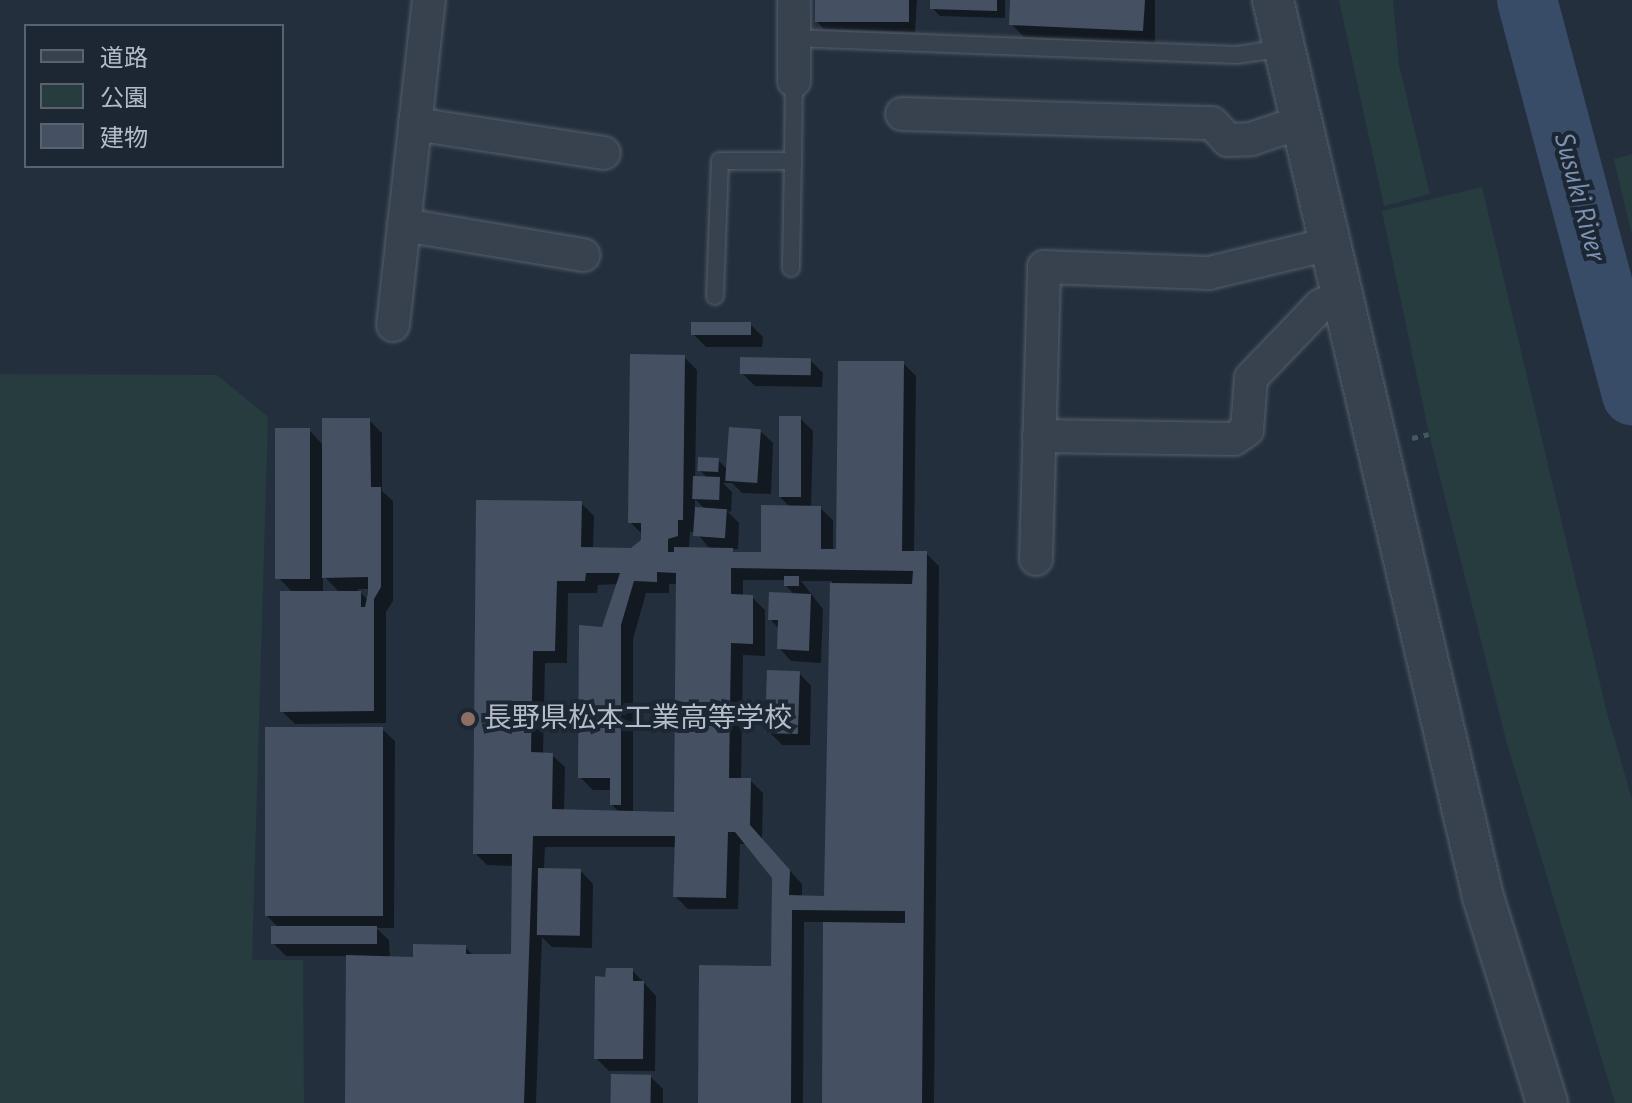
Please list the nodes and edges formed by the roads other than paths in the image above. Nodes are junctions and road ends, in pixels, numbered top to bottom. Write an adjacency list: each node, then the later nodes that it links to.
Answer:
1 (429, 0): 9 (street)
2 (794, 0): 4 (street)
3 (1273, 0): 5 (street)
4 (792, 38): 5 (lane); 6 (street)
5 (1284, 48): 8 (street)
6 (794, 81): 11 (lane)
7 (902, 114): 8 (street)
8 (1302, 122): 13 (street)
9 (415, 124): 10 (street); 12 (street)
10 (604, 153)
11 (793, 161): 15 (lane); 17 (lane)
12 (404, 225): 14 (street); 18 (street)
13 (1330, 244): 16 (street); 19 (street)
14 (584, 255)
15 (791, 268)
16 (1342, 295): 19 (street); 21 (street)
17 (715, 296)
18 (393, 325)
19 (1039, 436): 20 (street)
20 (1036, 559)
21 (1547, 1103)

